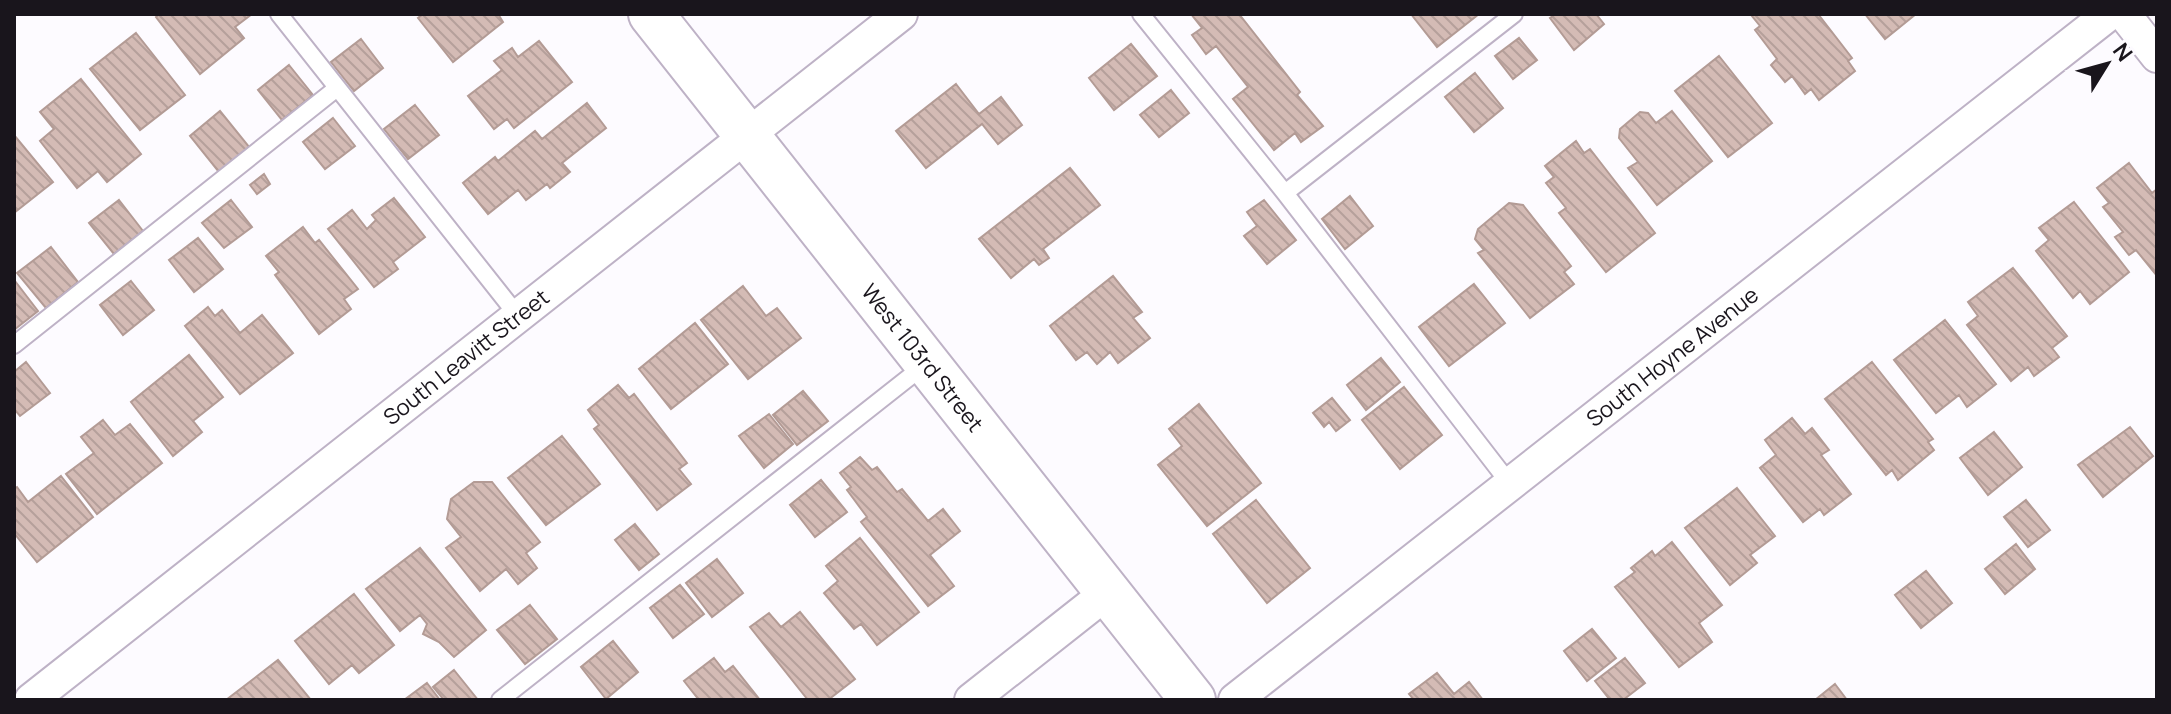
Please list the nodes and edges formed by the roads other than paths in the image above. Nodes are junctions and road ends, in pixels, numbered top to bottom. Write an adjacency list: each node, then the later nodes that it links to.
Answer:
1 (279, 14): 9 (lane)
2 (651, 14): 10 (main road, West 103rd Street)
3 (901, 14): 10 (street, South Leavitt Street)
4 (1141, 14): 11 (lane)
5 (1514, 14): 11 (lane)
6 (2109, 14): 15 (street, South Hoyne Avenue)
7 (2124, 14): 8 (street)
8 (2157, 56)
9 (337, 88): 12 (lane); 13 (lane)
10 (747, 135): 12 (street, South Leavitt Street); 14 (main road, West 103rd Street)
11 (1285, 193): 15 (lane)
12 (518, 316): 17 (street, South Leavitt Street)
13 (14, 345)
14 (927, 363): 16 (main road, West 103rd Street); 18 (lane)
15 (1510, 484): 21 (street, South Hoyne Avenue)
16 (1108, 592): 19 (street); 20 (main road, West 103rd Street)
17 (31, 700)
18 (500, 700)
19 (971, 700)
20 (1193, 700)
21 (1235, 700)

